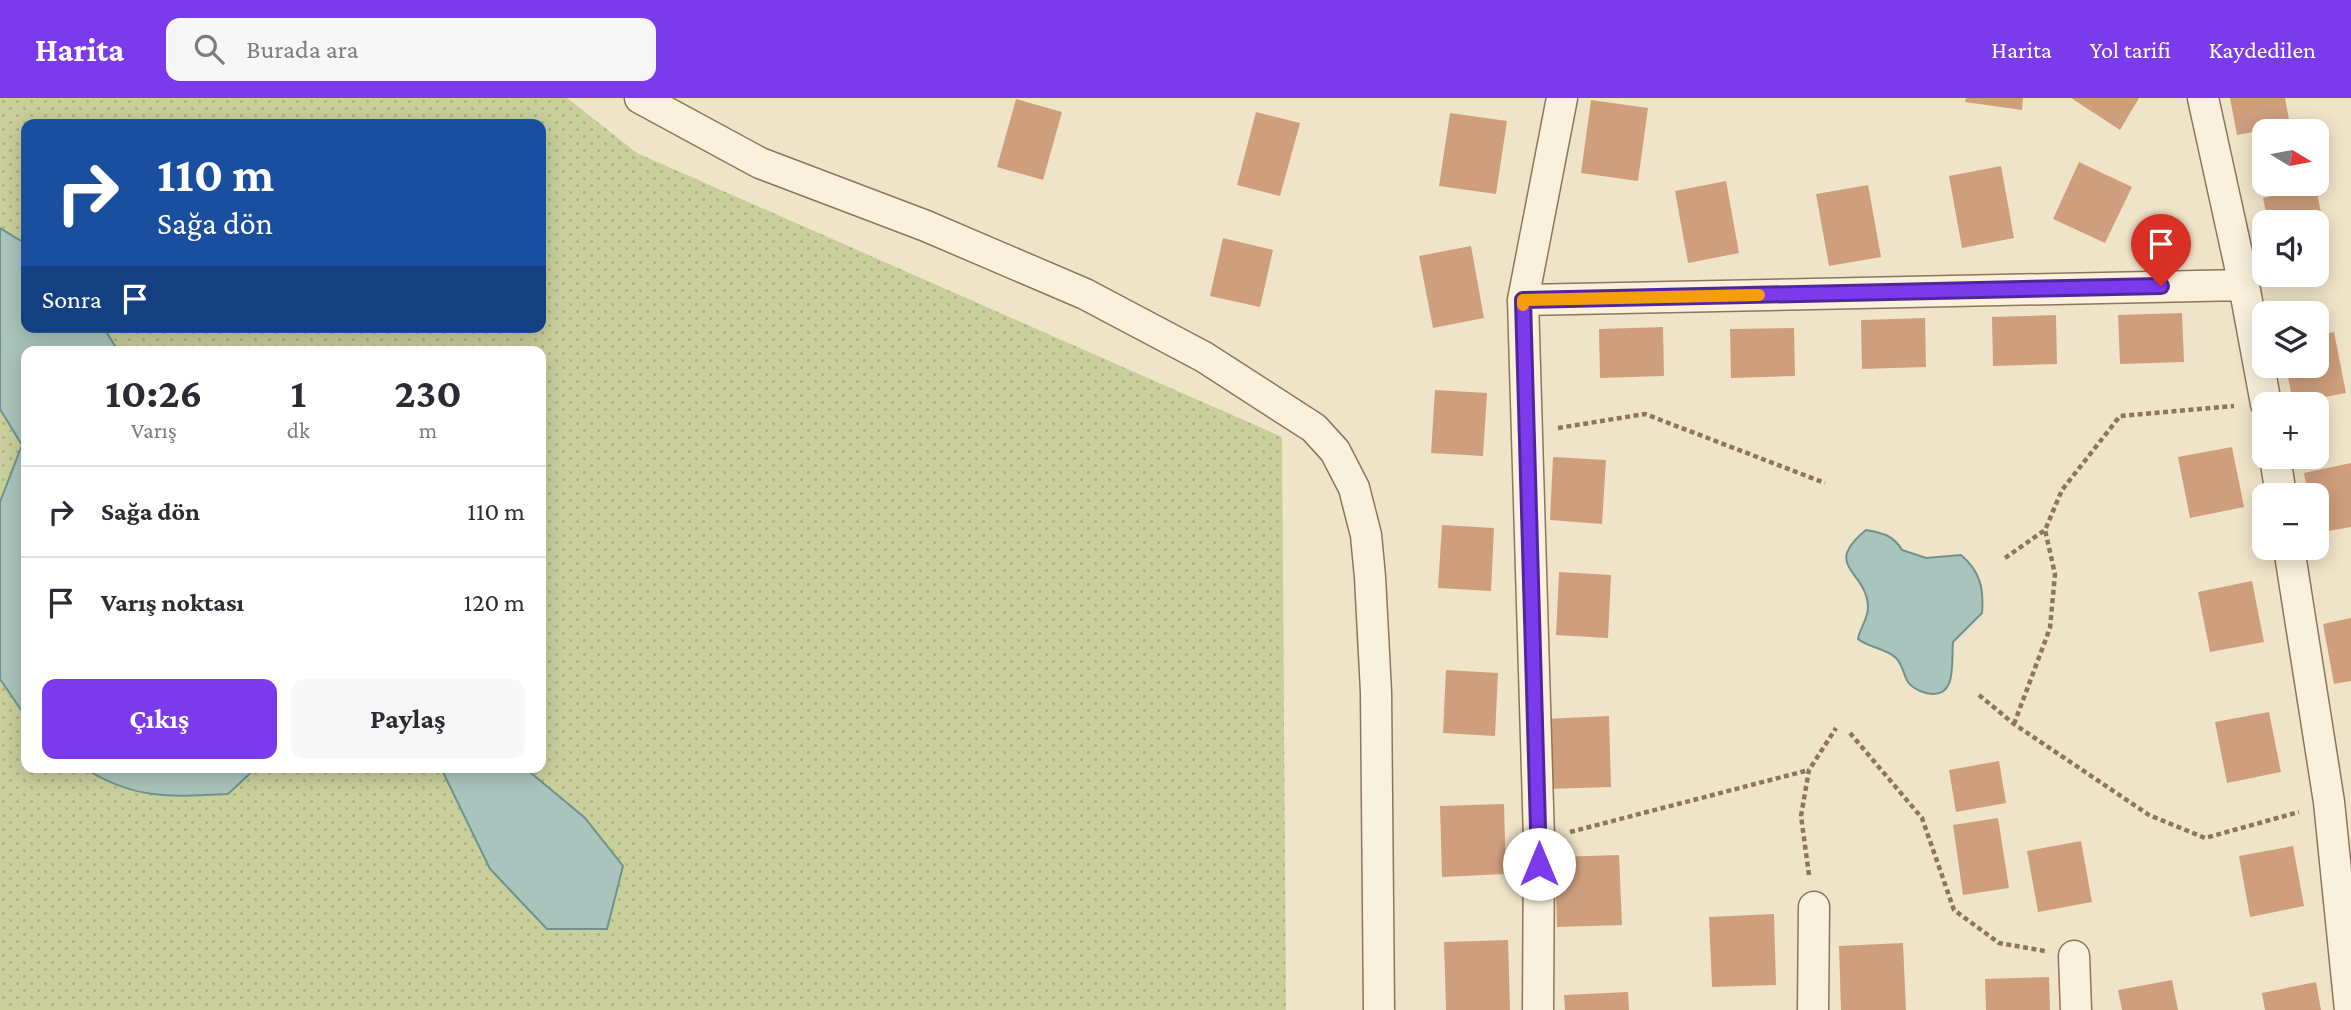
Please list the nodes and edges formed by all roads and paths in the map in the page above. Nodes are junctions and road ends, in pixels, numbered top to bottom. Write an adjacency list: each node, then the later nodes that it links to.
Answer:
1 (640, 98): 22 (street)
2 (1562, 98): 5 (street)
3 (2203, 98): 4 (street)
4 (2244, 285): 5 (street); 6 (street)
5 (1523, 300): 8 (street)
6 (2264, 392)
7 (2252, 405): 10 (path)
8 (1526, 433): 9 (path); 19 (street)
9 (1825, 483)
10 (2045, 530): 11 (path); 14 (path)
11 (2005, 558)
12 (2291, 560): 18 (street)
13 (1979, 695): 14 (path)
14 (2014, 724): 18 (path)
15 (1836, 727): 17 (path)
16 (1850, 733): 21 (path)
17 (1809, 770): 19 (path); 20 (path)
18 (2329, 802): 26 (street)
19 (1539, 840): 23 (street)
20 (1814, 907): 24 (street)
21 (2074, 956): 25 (street)
22 (1379, 1010)
23 (1538, 1010)
24 (1813, 1010)
25 (2076, 1010)
26 (2350, 1010)

